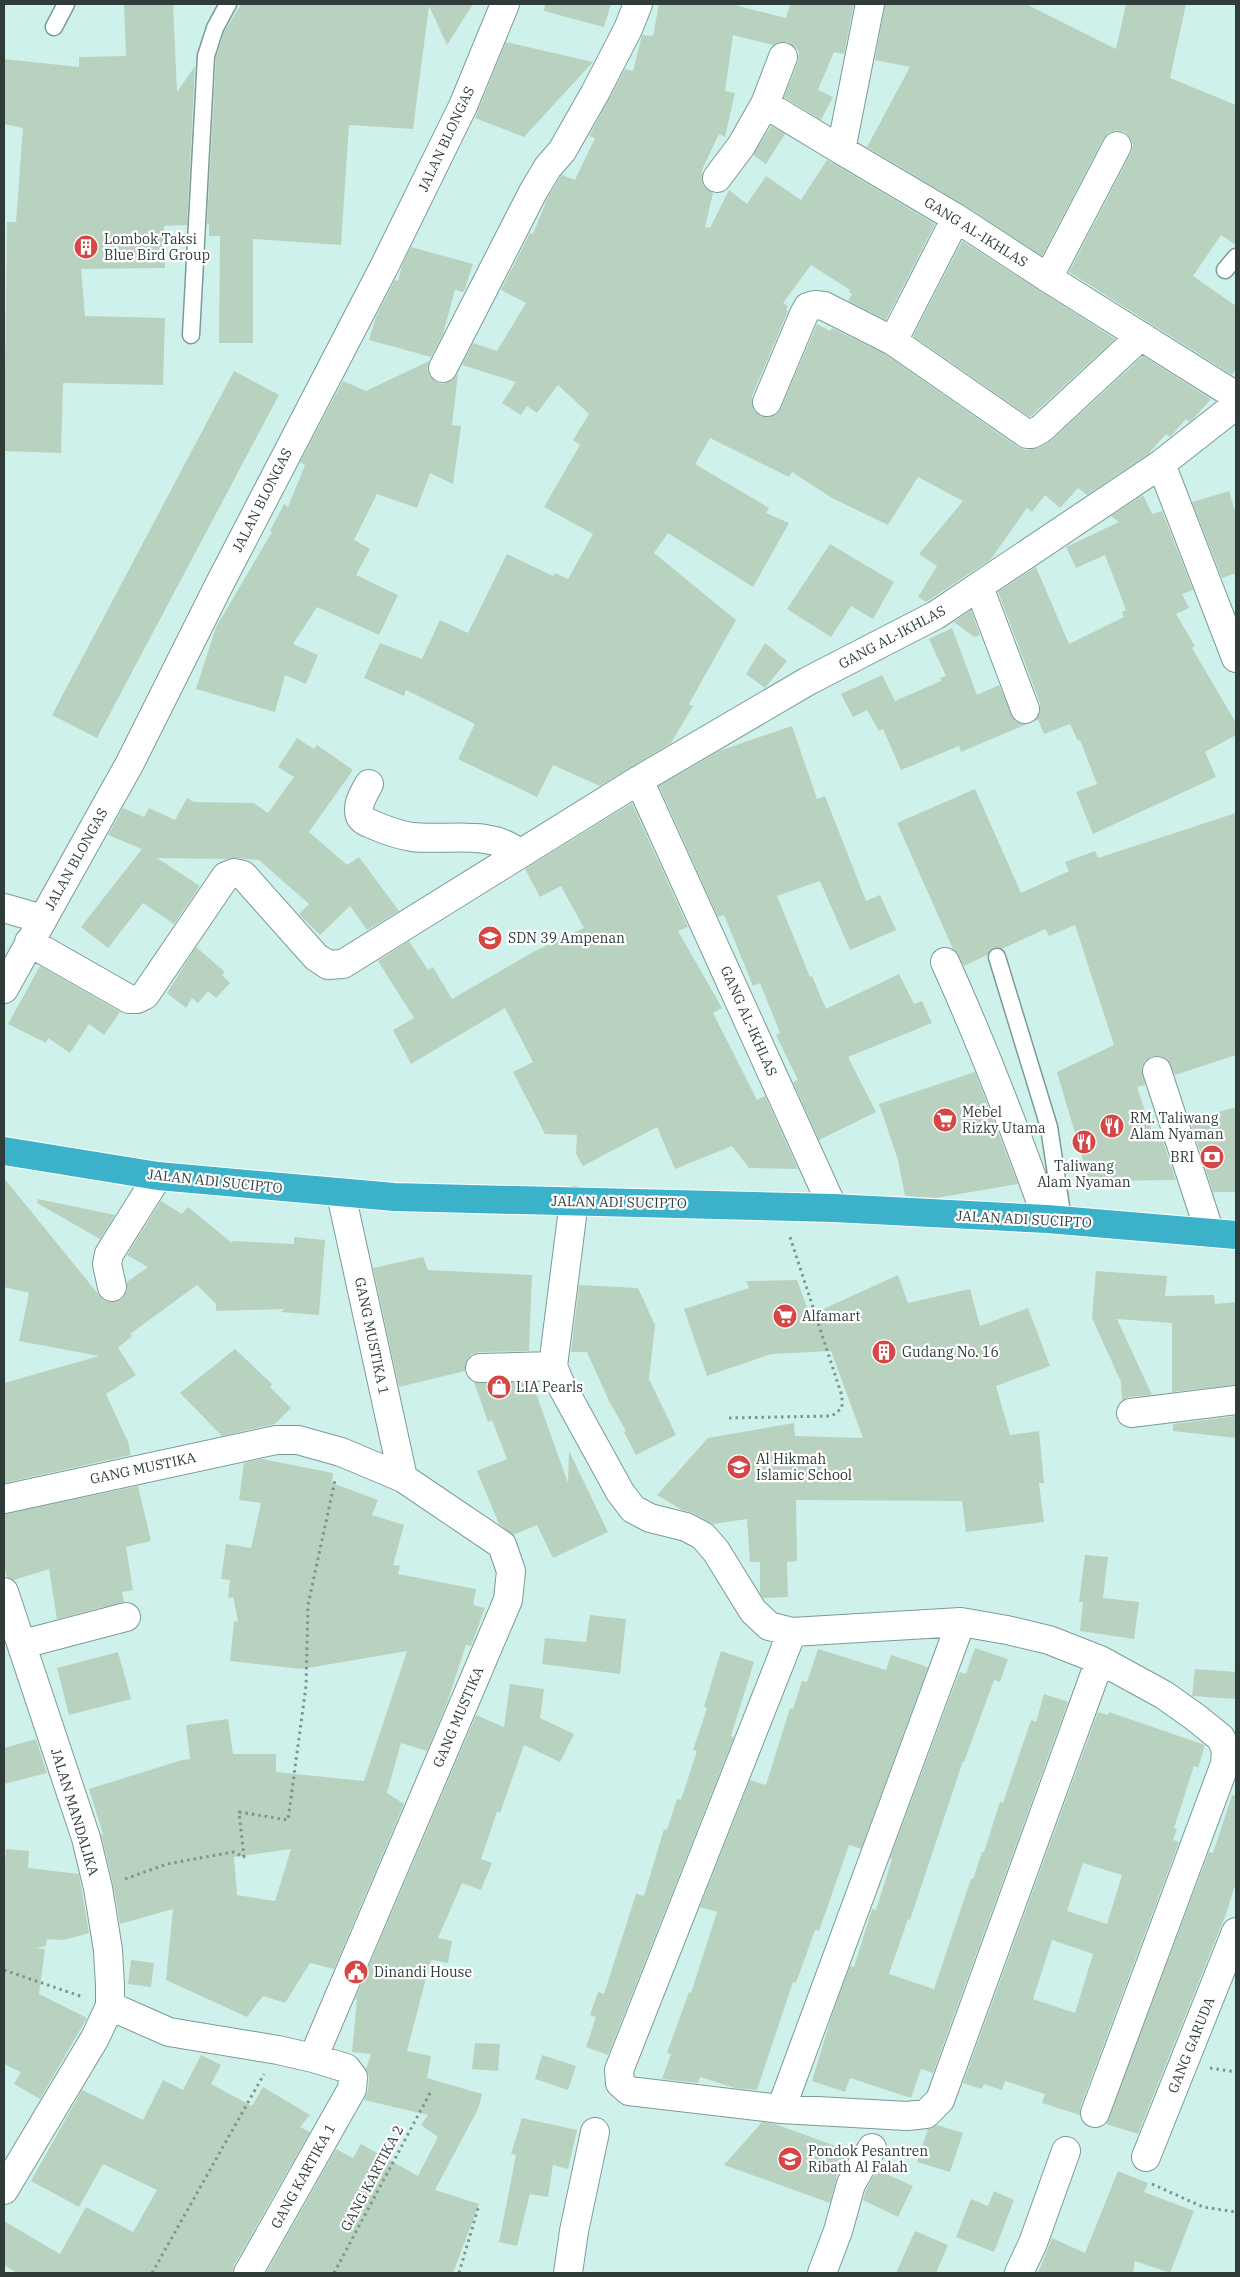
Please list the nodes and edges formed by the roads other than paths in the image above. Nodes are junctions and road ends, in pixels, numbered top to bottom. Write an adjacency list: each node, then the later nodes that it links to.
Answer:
1 (66, 4): 6 (lane)
2 (228, 4): 16 (lane)
3 (505, 4): 31 (street, JALAN BLONGAS)
4 (638, 4): 19 (street)
5 (870, 4): 10 (street)
6 (54, 28)
7 (783, 57): 8 (street)
8 (764, 104): 10 (street, GANG AL-IKHLAS); 11 (street)
9 (1118, 146): 15 (street)
10 (841, 150): 12 (street, GANG AL-IKHLAS)
11 (717, 178)
12 (956, 218): 15 (street, GANG AL-IKHLAS); 18 (street)
13 (1236, 257): 14 (lane)
14 (1225, 270)
15 (1048, 278): 17 (street, GANG AL-IKHLAS)
16 (191, 334)
17 (1141, 336): 18 (street); 20 (street, GANG AL-IKHLAS)
18 (893, 341): 21 (street)
19 (443, 368)
20 (1236, 396)
21 (767, 402)
22 (1236, 405): 23 (street, GANG AL-IKHLAS)
23 (1161, 464): 24 (street, GANG AL-IKHLAS); 25 (street)
24 (979, 587): 26 (street); 27 (street, GANG AL-IKHLAS)
25 (1236, 658)
26 (1024, 709)
27 (639, 780): 29 (street, GANG AL-IKHLAS); 41 (street, GANG AL-IKHLAS)
28 (369, 784): 29 (street)
29 (519, 853): 32 (street, GANG AL-IKHLAS)
30 (4, 908): 31 (street)
31 (42, 919): 32 (street, JALAN BLONGAS)
32 (29, 942): 35 (street, JALAN BLONGAS)
33 (997, 957): 42 (lane)
34 (945, 962): 42 (street)
35 (4, 989)
36 (1157, 1070): 43 (street)
37 (4, 1151): 38 (highway, JALAN ADI SUCIPTO)
38 (158, 1176): 39 (highway, JALAN ADI SUCIPTO); 44 (street)
39 (341, 1194): 40 (highway, JALAN ADI SUCIPTO); 49 (street, GANG MUSTIKA 1)
40 (574, 1201): 41 (highway, JALAN ADI SUCIPTO); 45 (street)
41 (833, 1208): 42 (highway, JALAN ADI SUCIPTO)
42 (1055, 1220): 43 (highway, JALAN ADI SUCIPTO)
43 (1223, 1234)
44 (112, 1287)
45 (553, 1366): 46 (street); 54 (street)
46 (480, 1368)
47 (1236, 1400): 48 (street)
48 (1131, 1413)
49 (403, 1478): 50 (street, GANG MUSTIKA); 59 (street, GANG MUSTIKA)
50 (4, 1499)
51 (4, 1592): 55 (street, JALAN MANDALIKA)
52 (126, 1617): 55 (street)
53 (960, 1622): 54 (street); 56 (street); 60 (street)
54 (792, 1632): 60 (street)
55 (23, 1644): 58 (street, JALAN MANDALIKA)
56 (1100, 1660): 60 (street); 61 (street)
57 (1236, 1932): 65 (street, GANG GARUDA)
58 (110, 2006): 59 (street); 66 (street, JALAN MANDALIKA)
59 (313, 2058): 67 (street, GANG KARTIKA 1)
60 (780, 2108)
61 (1095, 2113)
62 (594, 2132): 68 (street)
63 (872, 2148): 69 (street)
64 (1066, 2151): 70 (street)
65 (1146, 2157)
66 (4, 2190)
67 (248, 2273)
68 (568, 2273)
69 (822, 2273)
70 (1018, 2273)

